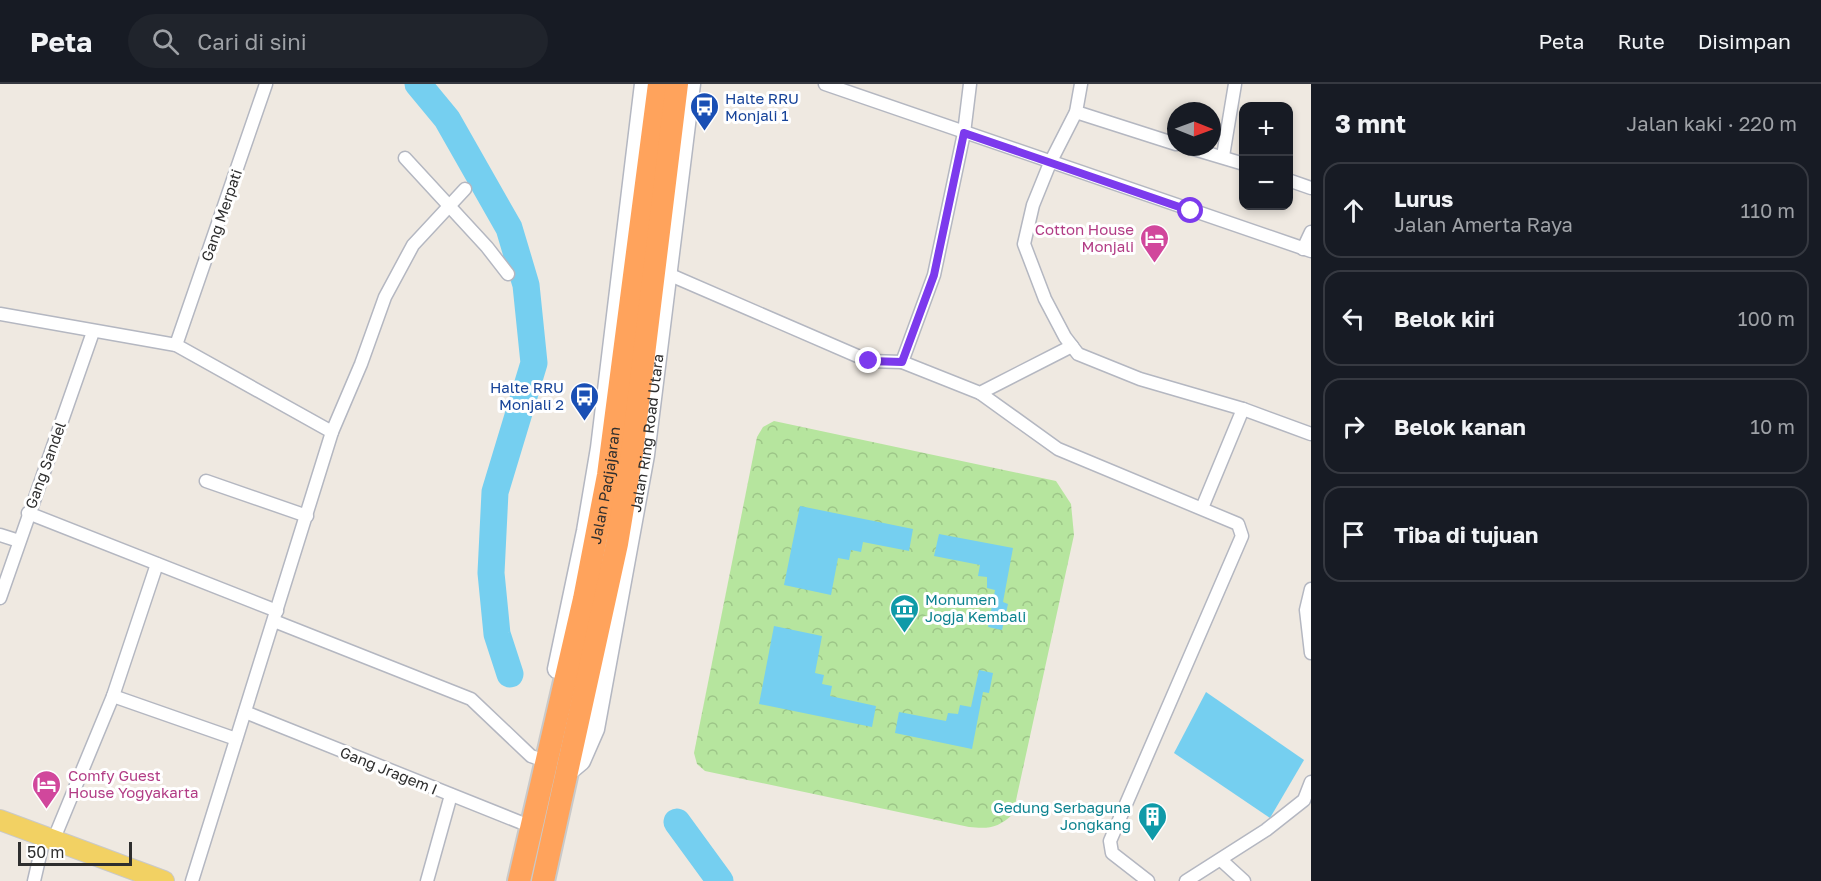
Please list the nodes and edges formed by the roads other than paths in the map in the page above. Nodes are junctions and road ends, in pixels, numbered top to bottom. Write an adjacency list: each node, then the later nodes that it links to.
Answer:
1 (266, 84): 27 (street, Gang Merpati)
2 (644, 84): 28 (street)
3 (659, 84): 28 (highway, Jalan Padjajaran)
4 (677, 84): 50 (highway, Jalan Padjajaran)
5 (691, 84): 24 (street, Jalan Ring Road Utara)
6 (825, 84): 11 (street)
7 (970, 84): 11 (street)
8 (1081, 84): 10 (street)
9 (1235, 84): 13 (street)
10 (1076, 112): 12 (street); 16 (street)
11 (964, 133): 16 (street); 30 (street)
12 (1167, 141)
13 (1223, 156): 15 (street)
14 (405, 158): 20 (street)
15 (1239, 162)
16 (1050, 164): 22 (street); 29 (street)
17 (1293, 182): 18 (street)
18 (1311, 188)
19 (465, 189): 20 (street)
20 (448, 205): 23 (street); 33 (street)
21 (1311, 232): 22 (street)
22 (1307, 250)
23 (508, 274)
24 (668, 274): 30 (street); 50 (street, Jalan Ring Road Utara)
25 (0, 314): 26 (street)
26 (93, 332): 27 (street); 37 (street, Gang Sandel)
27 (176, 345): 33 (street)
28 (620, 346): 49 (highway, Jalan Padjajaran)
29 (1072, 346): 31 (street); 32 (street)
30 (902, 362): 31 (street)
31 (980, 393): 36 (street)
32 (1243, 409): 34 (street); 36 (street)
33 (332, 432): 38 (street)
34 (1311, 434)
35 (206, 480): 38 (street)
36 (1202, 508): 65 (street)
37 (28, 513): 40 (street, Gang Sandel); 41 (street)
38 (307, 516): 44 (street)
39 (0, 535): 40 (street)
40 (19, 541): 43 (street, Gang Sandel)
41 (157, 564): 44 (street); 46 (street)
42 (1311, 589): 45 (street)
43 (0, 598)
44 (276, 616): 47 (street); 49 (street)
45 (1311, 653)
46 (113, 696): 48 (street); 56 (street)
47 (245, 712): 48 (street); 52 (street, Gang Jragem I)
48 (237, 740): 61 (street)
49 (544, 762): 50 (highway); 55 (highway, Jalan Padjajaran)
50 (569, 771): 64 (highway, Jalan Padjajaran)
51 (1311, 782): 53 (street)
52 (451, 795): 55 (street, Gang Jragem I); 62 (street)
53 (1307, 802): 57 (street)
54 (0, 820): 56 (main road)
55 (532, 827): 63 (highway, Jalan Padjajaran)
56 (49, 839): 59 (street); 60 (main road)
57 (1221, 860): 58 (street); 66 (street)
58 (1191, 880)
59 (34, 881)
60 (164, 881)
61 (192, 881)
62 (427, 881)
63 (519, 881)
64 (543, 881)
65 (1148, 881)
66 (1244, 881)

